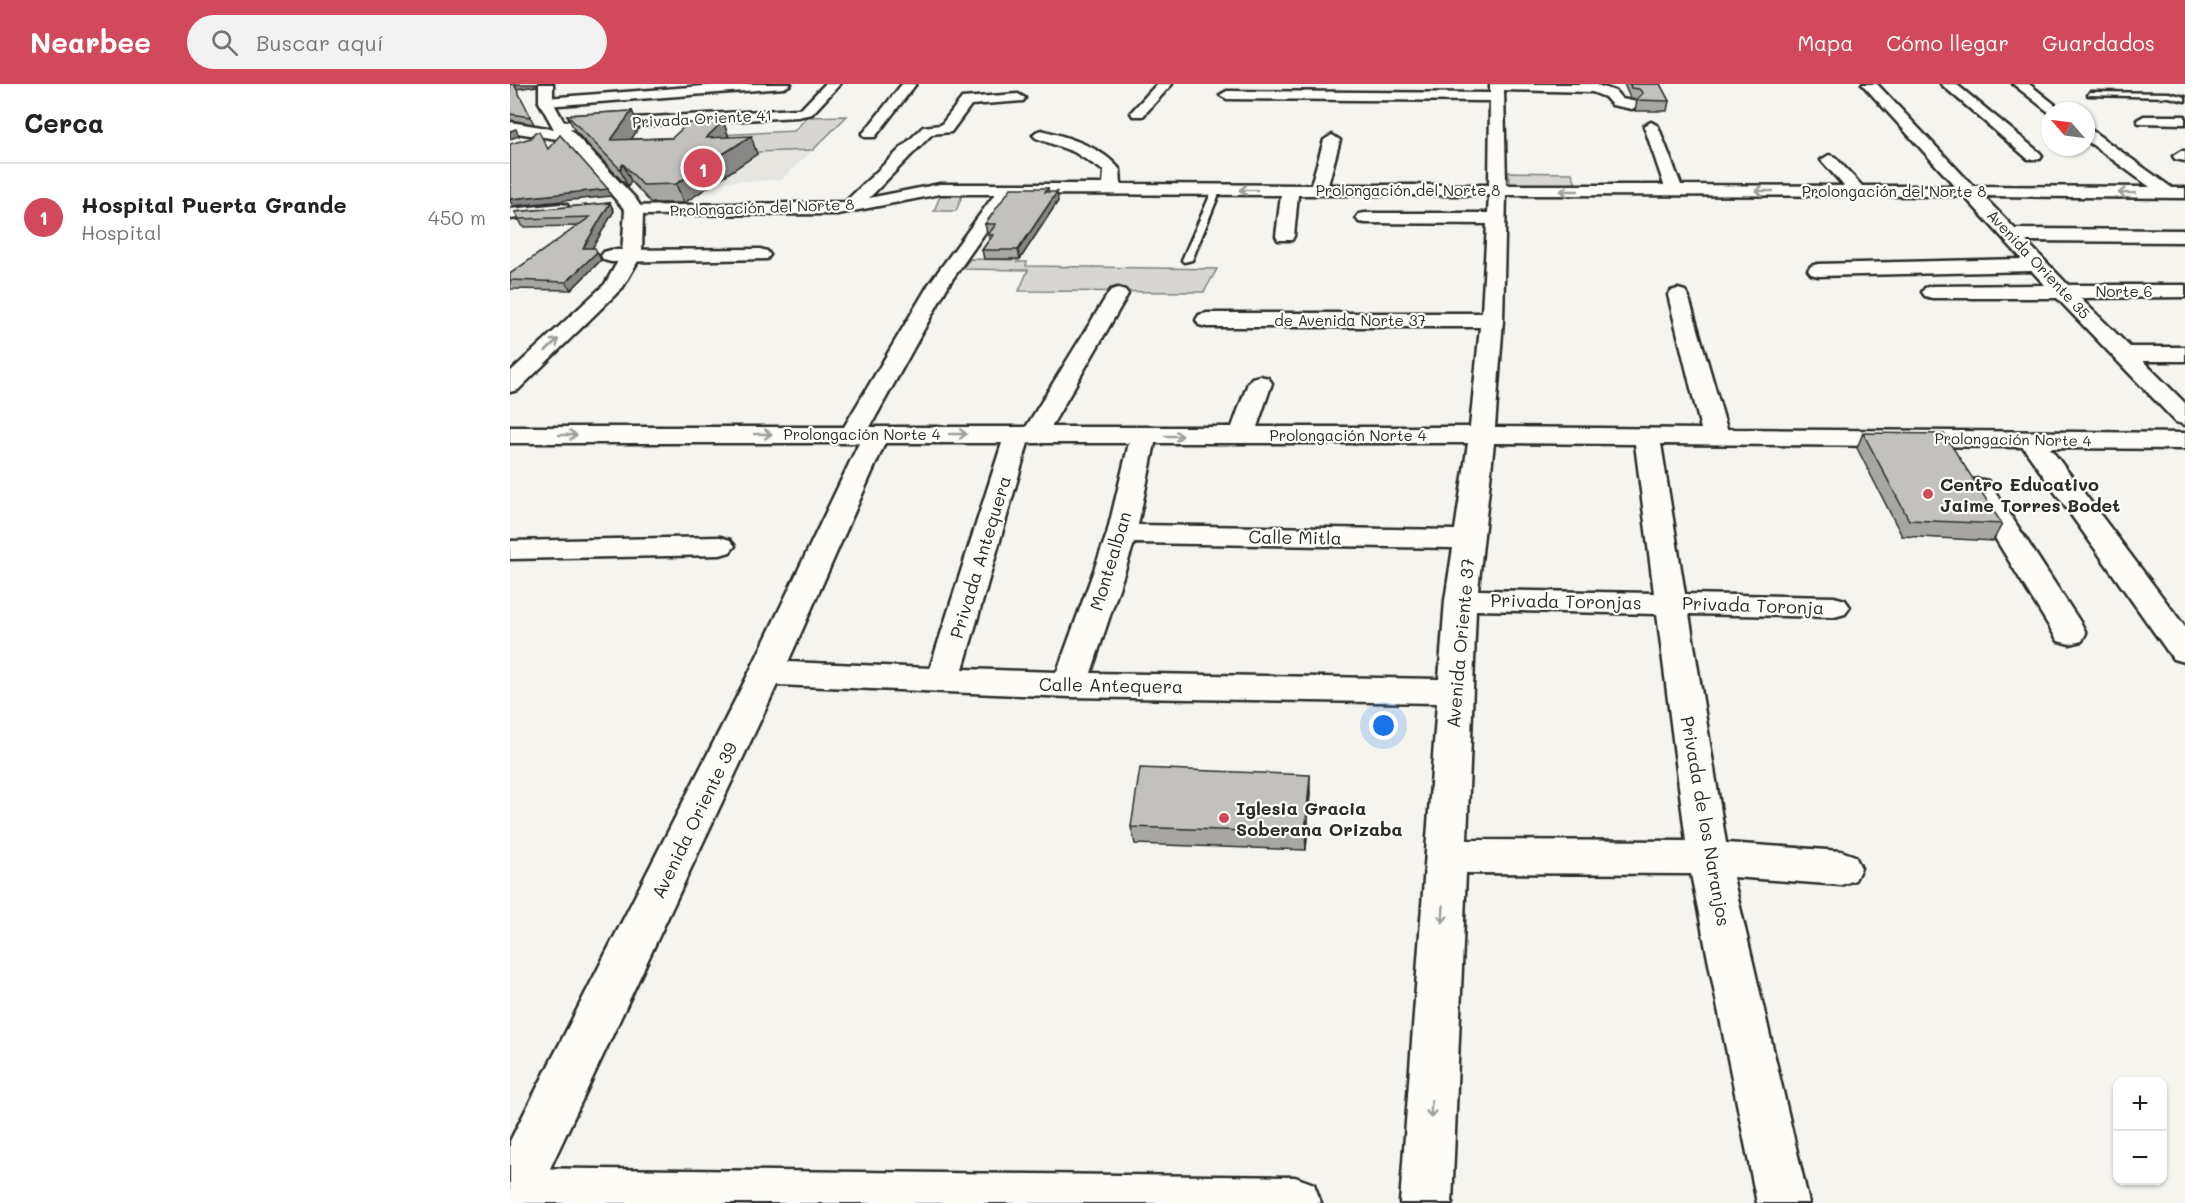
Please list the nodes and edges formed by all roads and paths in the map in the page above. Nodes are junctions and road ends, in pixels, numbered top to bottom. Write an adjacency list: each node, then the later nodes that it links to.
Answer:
1 (546, 84): 13 (street)
2 (784, 84): 13 (street)
3 (833, 84): 23 (street, Privada Oriente 41)
4 (909, 84): 24 (street)
5 (1165, 84): 17 (street)
6 (1869, 84): 36 (street, Avenida Oriente 35)
7 (1948, 84): 28 (street)
8 (2020, 84): 14 (street)
9 (1497, 94): 11 (street); 15 (street); 16 (street); 35 (street, Avenida Oriente 37)
10 (2090, 94): 12 (lane)
11 (1227, 95)
12 (2185, 99)
13 (546, 102): 23 (street)
14 (2044, 102)
15 (1632, 105)
16 (1292, 108)
17 (1138, 113)
18 (1003, 116): 43 (street)
19 (2144, 120): 20 (street)
20 (2185, 120)
21 (1651, 126): 37 (street)
22 (510, 127): 23 (street, Privada Oriente 41)
23 (563, 131): 41 (street)
24 (870, 134)
25 (1041, 135): 31 (street)
26 (2095, 139): 39 (street)
27 (1332, 140): 34 (street)
28 (2034, 156)
29 (1829, 160): 38 (street)
30 (1008, 189): 31 (street, Prolongación del Norte 8); 43 (street, Prolongación del Norte 8); 68 (street, Avenida Oriente 39)
31 (1112, 189): 32 (street, Prolongación del Norte 8)
32 (1217, 189): 33 (street, Prolongación del Norte 8, one-way to 32); 52 (lane)
33 (1290, 190): 34 (street, Prolongación del Norte 8); 48 (street)
34 (1318, 190): 35 (street, Prolongación del Norte 8)
35 (1498, 190): 37 (street, Prolongación del Norte 8, one-way to 35); 46 (street, Avenida Oriente 37)
36 (1970, 190): 38 (street, Prolongación del Norte 8); 39 (street, Prolongación del Norte 8, one-way to 36); 47 (street, Avenida Oriente 35)
37 (1675, 191): 38 (street, Prolongación del Norte 8, one-way to 37)
38 (1858, 191)
39 (2176, 193)
40 (606, 205): 41 (street, Prolongación del Norte 8)
41 (631, 206): 43 (street, Prolongación del Norte 8); 51 (street)
42 (584, 207): 44 (street)
43 (850, 208)
44 (510, 214)
45 (1365, 218): 46 (street)
46 (1497, 219): 61 (street, Avenida Oriente 37)
47 (2010, 235): 49 (street); 53 (street, Avenida Oriente 35)
48 (1284, 236)
49 (2185, 236)
50 (760, 255): 51 (street)
51 (613, 260): 62 (street); 66 (street, one-way to 51)
52 (1187, 260)
53 (2039, 266): 54 (street); 55 (street, Avenida Oriente 35)
54 (1818, 270)
55 (2062, 291): 56 (street, Norte 6); 57 (street, Norte 6); 63 (street, Avenida Oriente 35)
56 (2185, 291)
57 (1932, 292)
58 (1118, 294): 70 (street, Privada Antequera)
59 (1678, 295): 75 (street)
60 (1207, 320): 61 (street, de Avenida Norte 37)
61 (1492, 320): 72 (street, Avenida Oriente 37)
62 (527, 341)
63 (2123, 354): 64 (street); 67 (street, Avenida Oriente 35)
64 (2185, 354)
65 (1260, 383): 71 (street)
66 (510, 385)
67 (2185, 417)
68 (864, 434): 69 (street, Prolongación Norte 4, one-way to 68); 70 (street, Prolongación Norte 4, one-way to 70); 88 (street, Avenida Oriente 39)
69 (510, 435)
70 (1026, 435): 73 (street, Prolongación Norte 4); 89 (street, Privada Antequera)
71 (1242, 435): 72 (street, Prolongación Norte 4); 73 (street, Prolongación Norte 4, one-way to 71)
72 (1482, 435): 74 (street, Prolongación Norte 4); 80 (street, Avenida Oriente 37)
73 (1143, 436): 79 (street, Montealban)
74 (1647, 436): 75 (street, Prolongación Norte 4); 84 (street, Privada de los Naranjos)
75 (1716, 436): 76 (street, Prolongación Norte 4)
76 (1946, 438): 77 (street, Prolongación Norte 4); 86 (street)
77 (2030, 439): 78 (street, Prolongación Norte 4); 87 (street)
78 (2185, 441)
79 (1122, 534): 80 (street, Calle Mitla); 90 (street, Montealban)
80 (1469, 539): 83 (street, Avenida Oriente 37)
81 (720, 546): 82 (street)
82 (510, 550)
83 (1461, 600): 84 (street, Privada Toronjas); 91 (street, Avenida Oriente 37)
84 (1672, 602): 85 (street, Privada Toronja); 93 (street, Privada de los Naranjos)
85 (1834, 607)
86 (2070, 633)
87 (2185, 651)
88 (766, 673): 89 (street, Calle Antequera); 95 (street, Avenida Oriente 39)
89 (943, 679): 90 (street, Calle Antequera)
90 (1070, 685): 91 (street, Calle Antequera)
91 (1455, 691): 92 (street, Avenida Oriente 37)
92 (1446, 856): 93 (street); 97 (street, Avenida Oriente 37, one-way to 97)
93 (1708, 858): 94 (street); 98 (street, Privada de los Naranjos)
94 (1841, 868)
95 (511, 1197): 96 (street)
96 (1295, 1203)
97 (1426, 1203)
98 (1783, 1203)

